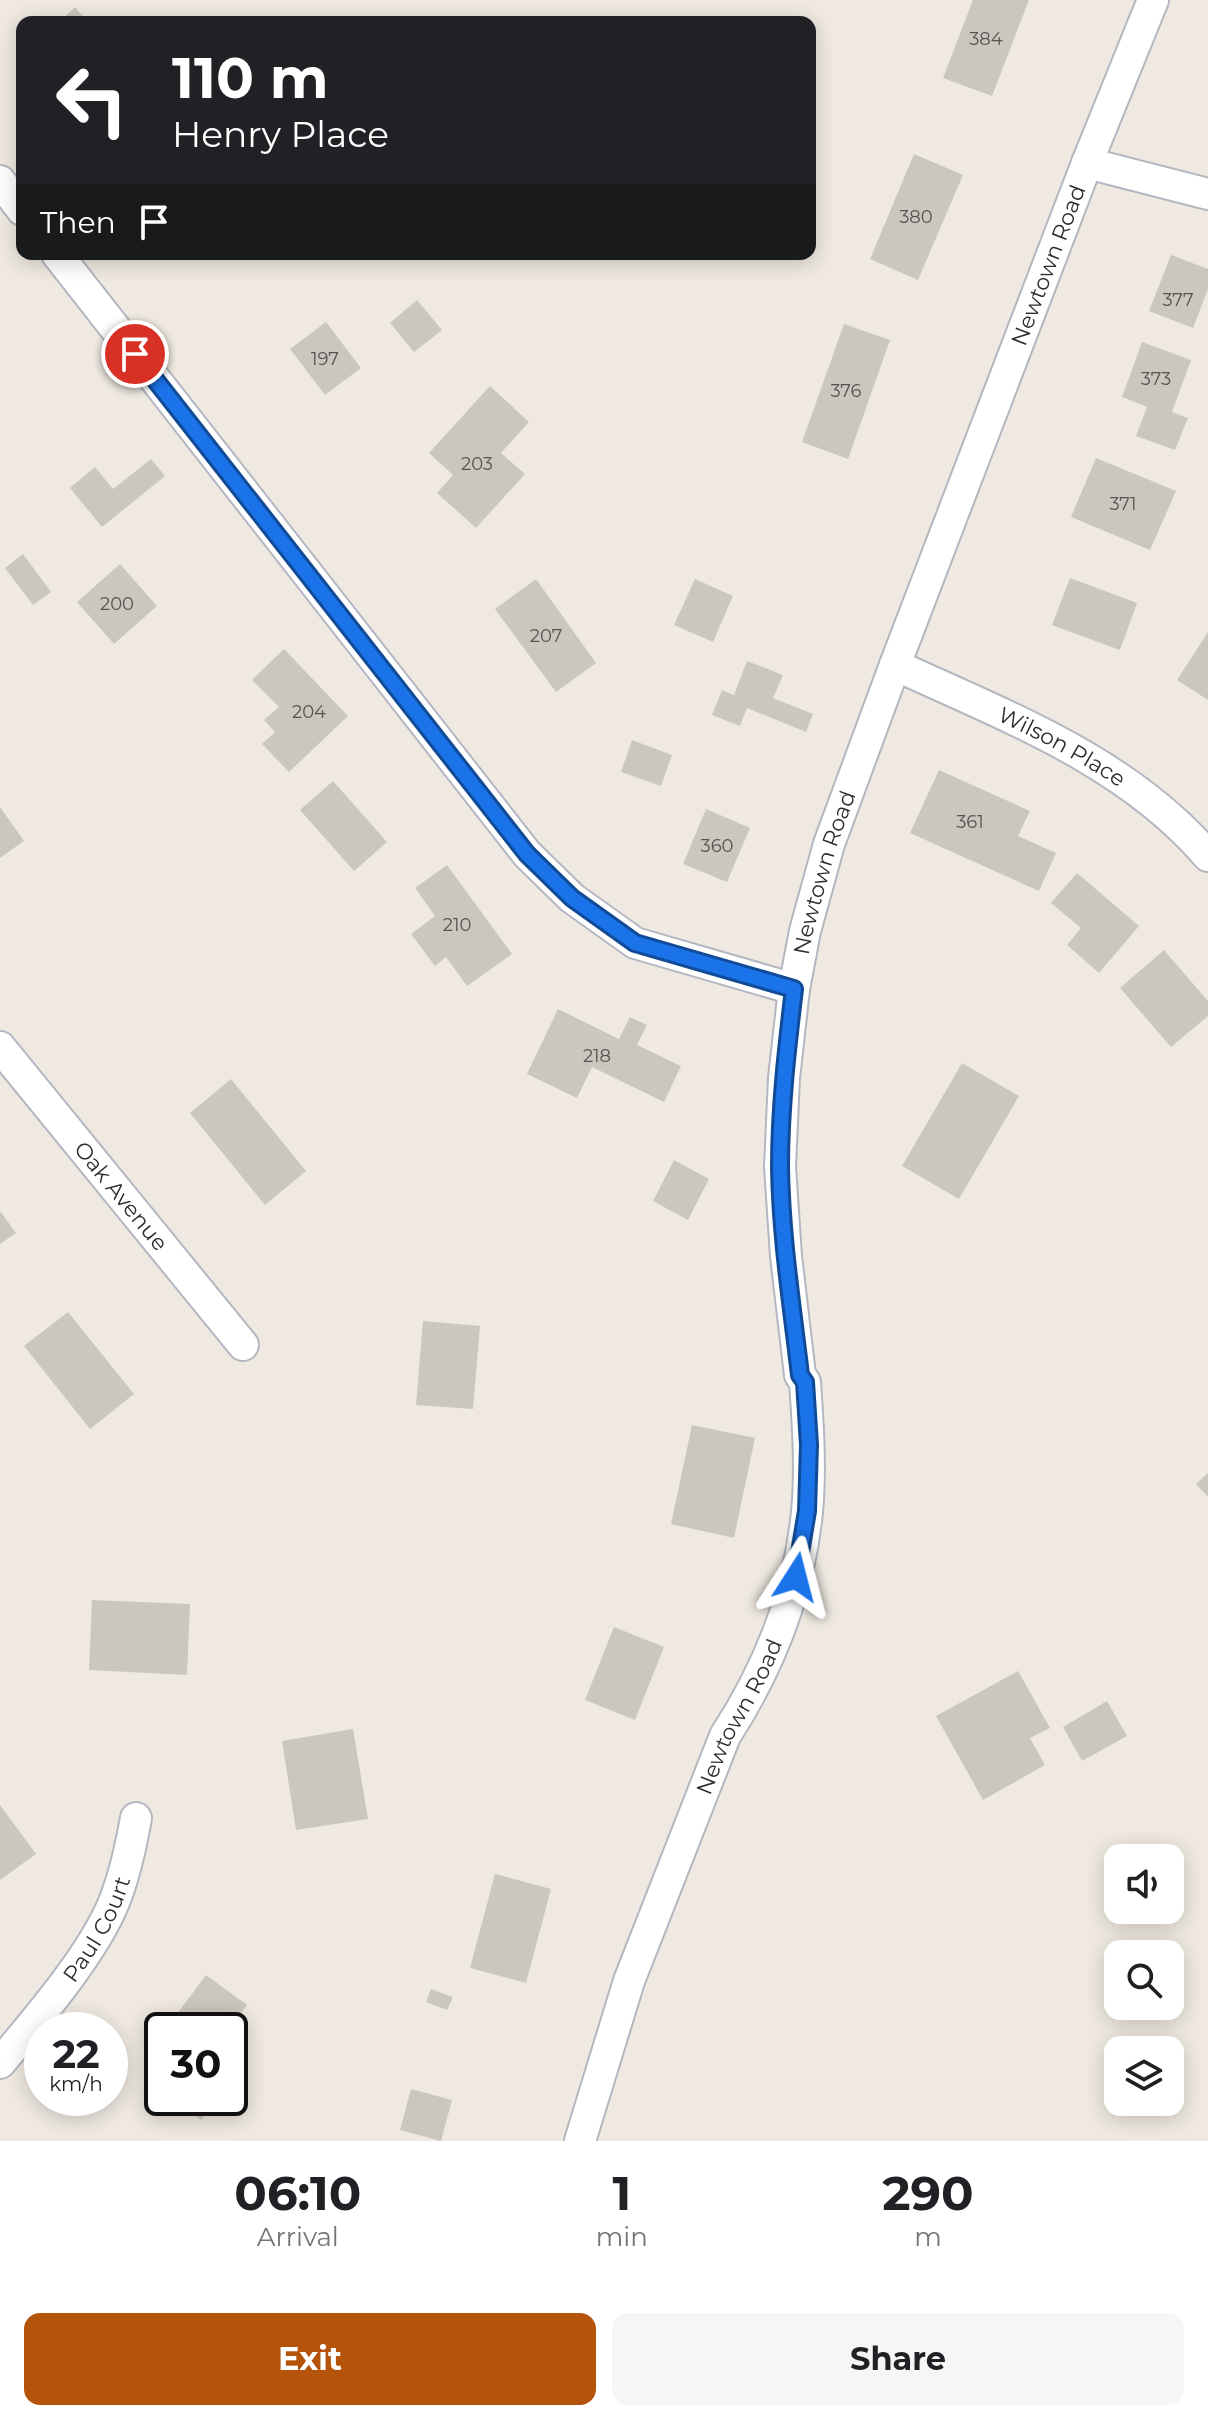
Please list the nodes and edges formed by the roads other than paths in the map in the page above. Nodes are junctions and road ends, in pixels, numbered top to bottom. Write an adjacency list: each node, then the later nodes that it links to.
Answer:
1 (1153, 0): 2 (street, Newtown Road)
2 (1087, 163): 4 (street); 7 (street, Newtown Road)
3 (0, 181): 5 (street)
4 (1208, 194)
5 (16, 202)
6 (62, 260): 9 (street)
7 (895, 665): 8 (street, Wilson Place); 9 (street, Newtown Road)
8 (1208, 856)
9 (794, 989): 14 (street, Newtown Road)
10 (0, 1047): 11 (street, Oak Avenue)
11 (243, 1345)
12 (136, 1818): 13 (street, Paul Court)
13 (0, 2063)
14 (580, 2141)

